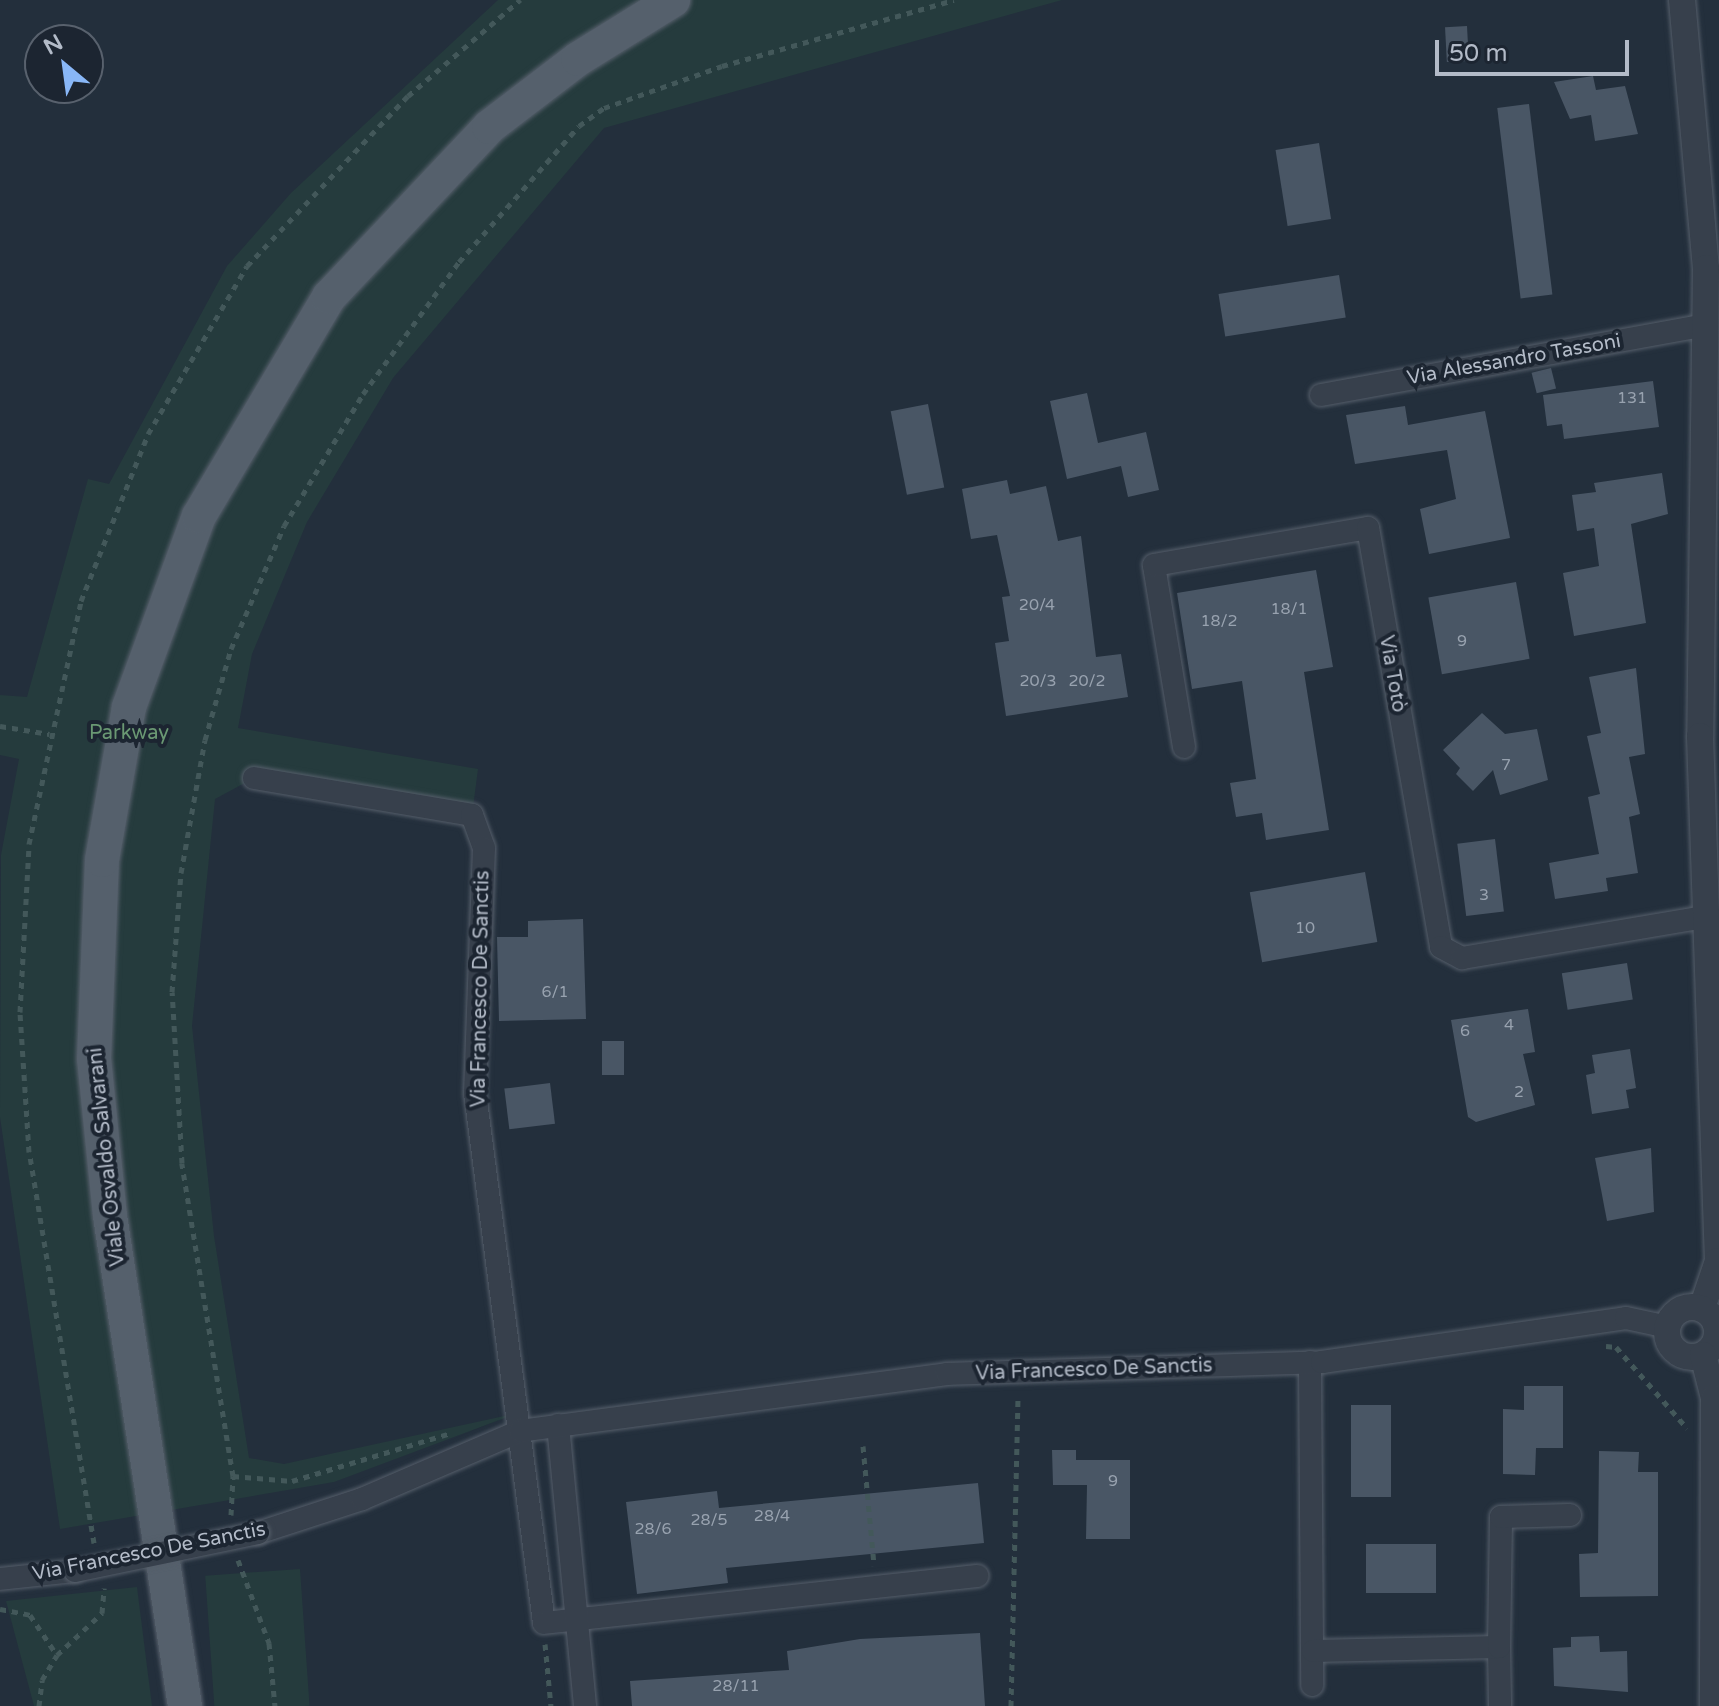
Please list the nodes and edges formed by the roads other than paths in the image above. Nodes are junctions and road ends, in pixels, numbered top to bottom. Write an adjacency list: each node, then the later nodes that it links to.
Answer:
1 (673, 0): 22 (main road, Viale Osvaldo Salvarani)
2 (1682, 0): 3 (street)
3 (1706, 325): 4 (street, Via Alessandro Tassoni); 5 (street)
4 (1321, 395)
5 (1710, 646): 8 (street)
6 (1184, 747): 8 (street, Via Totò)
7 (254, 778): 14 (street, Via Francesco De Sanctis)
8 (1705, 917): 9 (street)
9 (1702, 1308): 10 (street); 11 (street)
10 (1668, 1327): 11 (street); 12 (street, Via Francesco De Sanctis)
11 (1712, 1348): 25 (street)
12 (1310, 1362): 13 (street, Via Francesco De Sanctis); 20 (street)
13 (558, 1425): 14 (street, Via Francesco De Sanctis); 18 (street)
14 (520, 1431): 17 (street, Via Francesco De Sanctis, bridge); 18 (street)
15 (1570, 1515): 19 (street)
16 (977, 1576): 18 (street)
17 (0, 1579)
18 (578, 1619): 23 (street)
19 (1499, 1647): 20 (street); 24 (street)
20 (1313, 1651): 21 (street)
21 (1312, 1685)
22 (185, 1706)
23 (585, 1706)
24 (1500, 1706)
25 (1713, 1706)

